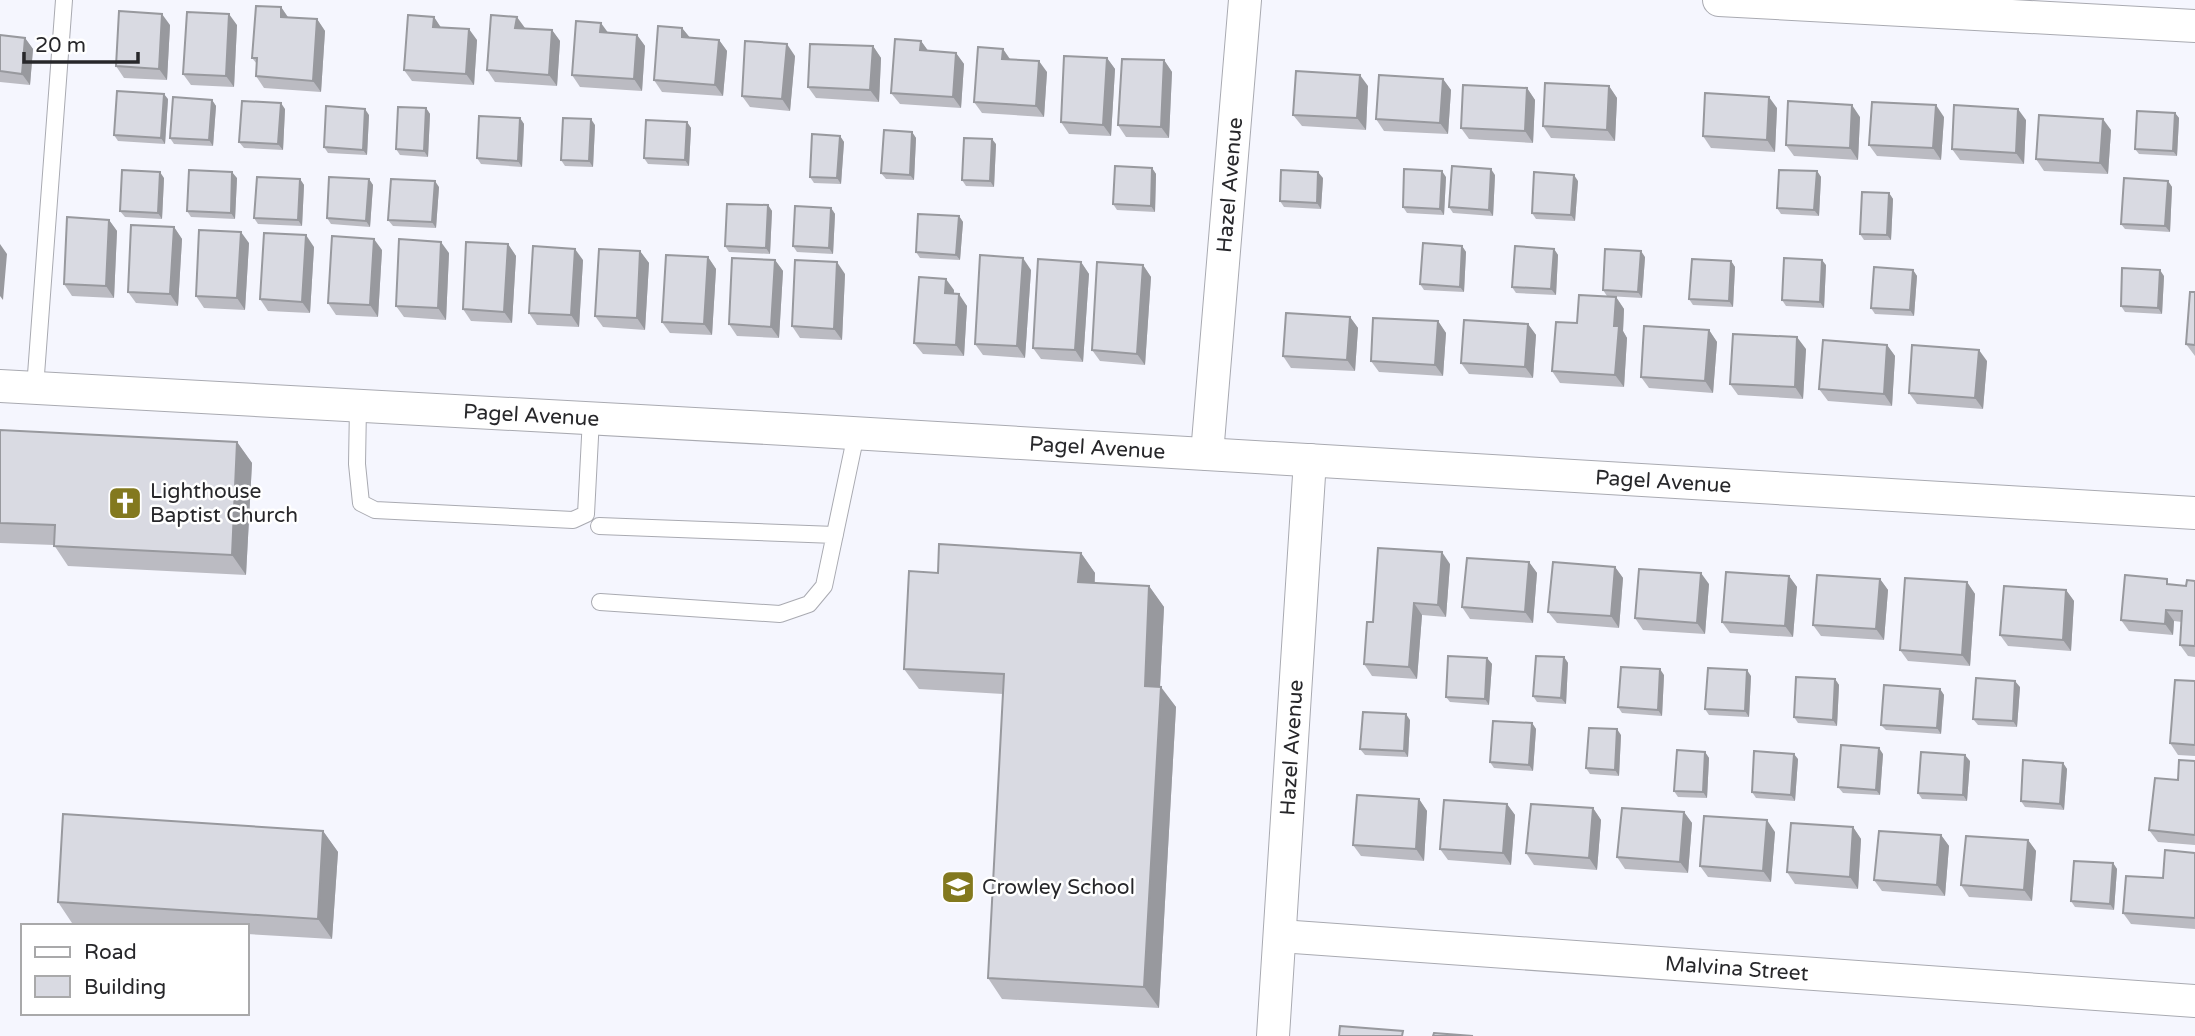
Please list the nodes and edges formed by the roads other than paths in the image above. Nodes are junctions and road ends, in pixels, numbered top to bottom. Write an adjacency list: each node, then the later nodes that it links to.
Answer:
1 (64, 0): 6 (lane)
2 (1245, 0): 10 (street, Hazel Avenue)
3 (1719, 0): 4 (street)
4 (2195, 26)
5 (0, 386): 6 (street, Pagel Avenue)
6 (35, 388): 7 (street, Pagel Avenue)
7 (358, 406): 8 (street, Pagel Avenue); 8 (lane)
8 (590, 418): 9 (street, Pagel Avenue)
9 (856, 434): 10 (street, Pagel Avenue); 14 (lane)
10 (1207, 454): 11 (street, Pagel Avenue)
11 (1310, 460): 12 (street, Pagel Avenue); 16 (street, Hazel Avenue)
12 (2195, 513)
13 (599, 526): 14 (lane)
14 (835, 535): 15 (lane)
15 (600, 602)
16 (1280, 936): 17 (street, Malvina Street); 18 (street, Hazel Avenue)
17 (2195, 1001)
18 (1273, 1036)

